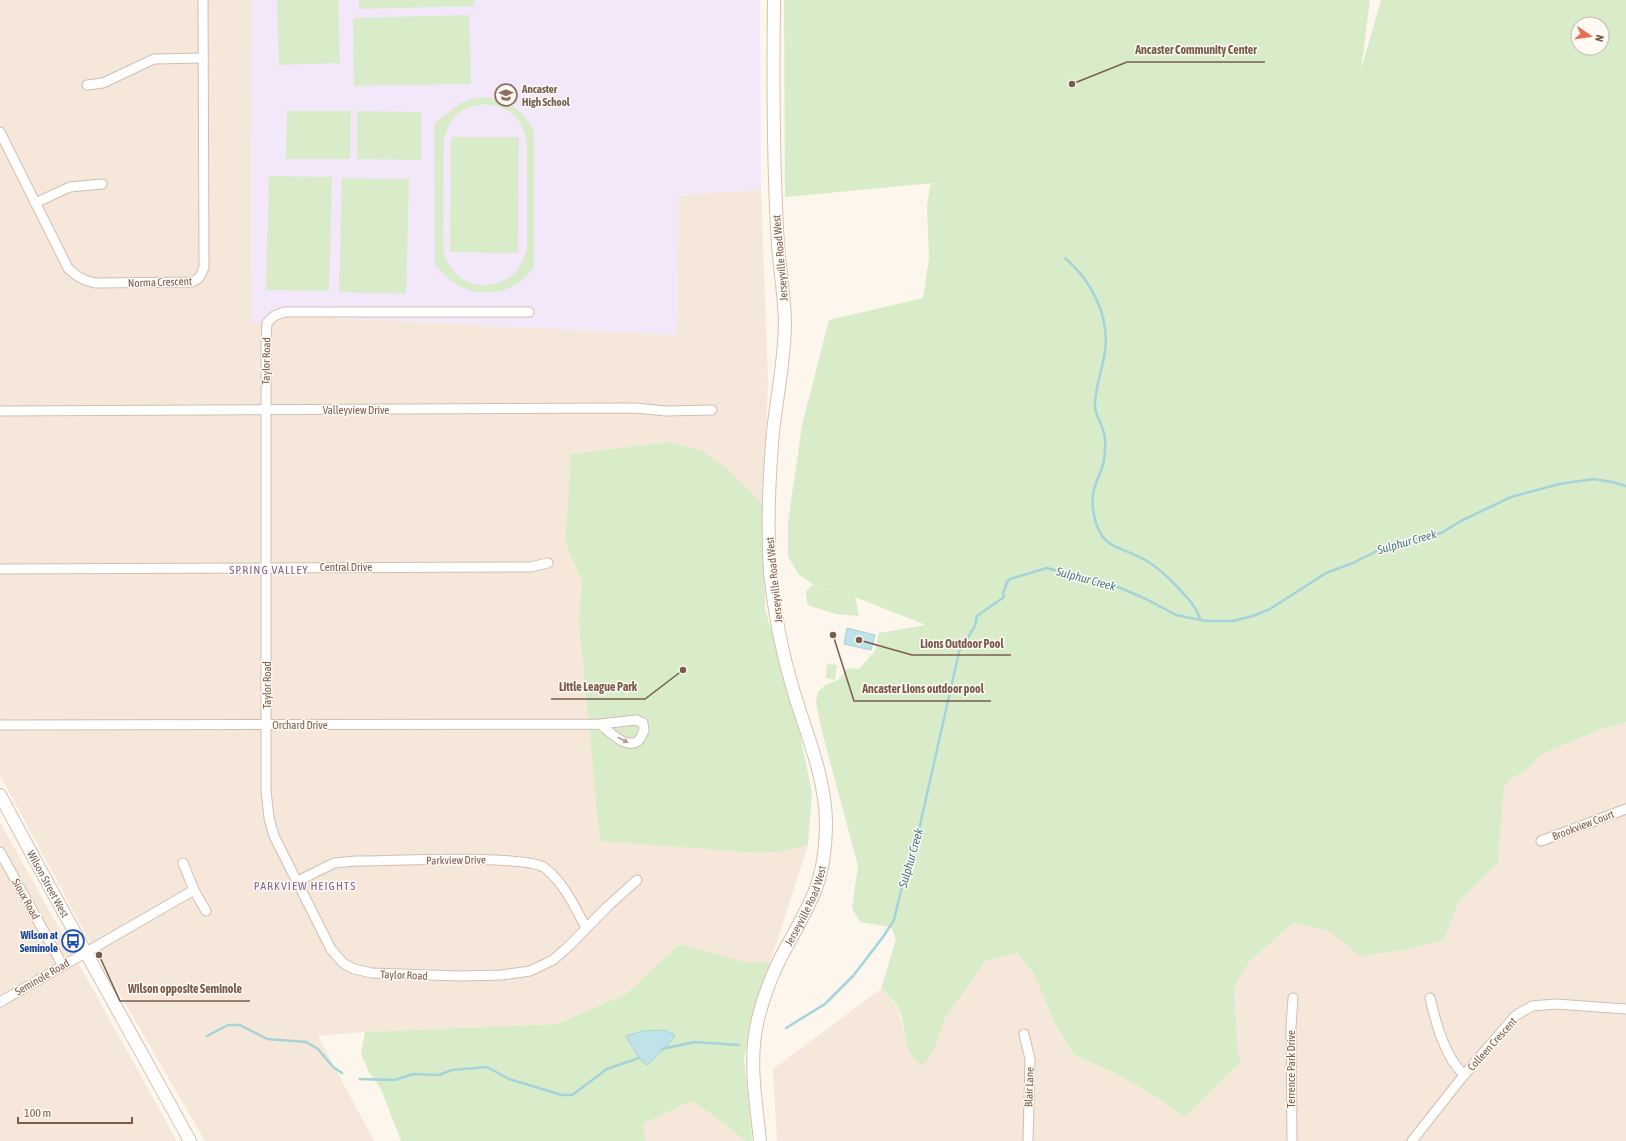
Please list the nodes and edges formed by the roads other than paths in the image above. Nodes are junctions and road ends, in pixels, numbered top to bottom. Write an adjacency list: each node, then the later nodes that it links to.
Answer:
1 (203, 0): 3 (street, Norma Crescent)
2 (774, 0): 37 (main road, Jerseyville Road West)
3 (203, 58): 4 (street); 7 (street, Norma Crescent)
4 (87, 85)
5 (0, 132): 7 (street, Norma Crescent)
6 (102, 184): 7 (street)
7 (34, 203)
8 (529, 312): 9 (street, Taylor Road)
9 (265, 410): 10 (street, Valleyview Drive); 11 (street, Valleyview Drive); 13 (street, Taylor Road)
10 (712, 410)
11 (0, 411)
12 (548, 563): 13 (street, Central Drive)
13 (266, 568): 14 (street, Central Drive); 17 (street, Taylor Road)
14 (0, 569)
15 (600, 724): 17 (street, Orchard Drive)
16 (0, 725): 17 (street, Orchard Drive)
17 (267, 725): 24 (street, Taylor Road)
18 (0, 795): 28 (main road, Wilson Street West)
19 (1626, 809): 20 (street, Brookview Court)
20 (1541, 841)
21 (0, 852): 29 (street, Sioux Road)
22 (183, 863): 25 (street)
23 (637, 880): 27 (street, Taylor Road)
24 (296, 882): 27 (street, Parkview Drive); 27 (street, Taylor Road)
25 (194, 890): 26 (street); 28 (street, Seminole Road)
26 (206, 911)
27 (586, 928)
28 (84, 952): 29 (street, Seminole Road); 36 (main road, Wilson Street West)
29 (63, 966): 32 (street, Seminole Road)
30 (1293, 998): 39 (street, Terrence Park Drive)
31 (1430, 998): 35 (street)
32 (0, 1002)
33 (1626, 1009): 35 (street, Colleen Crescent)
34 (1024, 1034): 38 (street, Blair Lane)
35 (1464, 1075): 40 (street, Colleen Crescent)
36 (190, 1141)
37 (760, 1141)
38 (1028, 1141)
39 (1292, 1141)
40 (1412, 1141)

